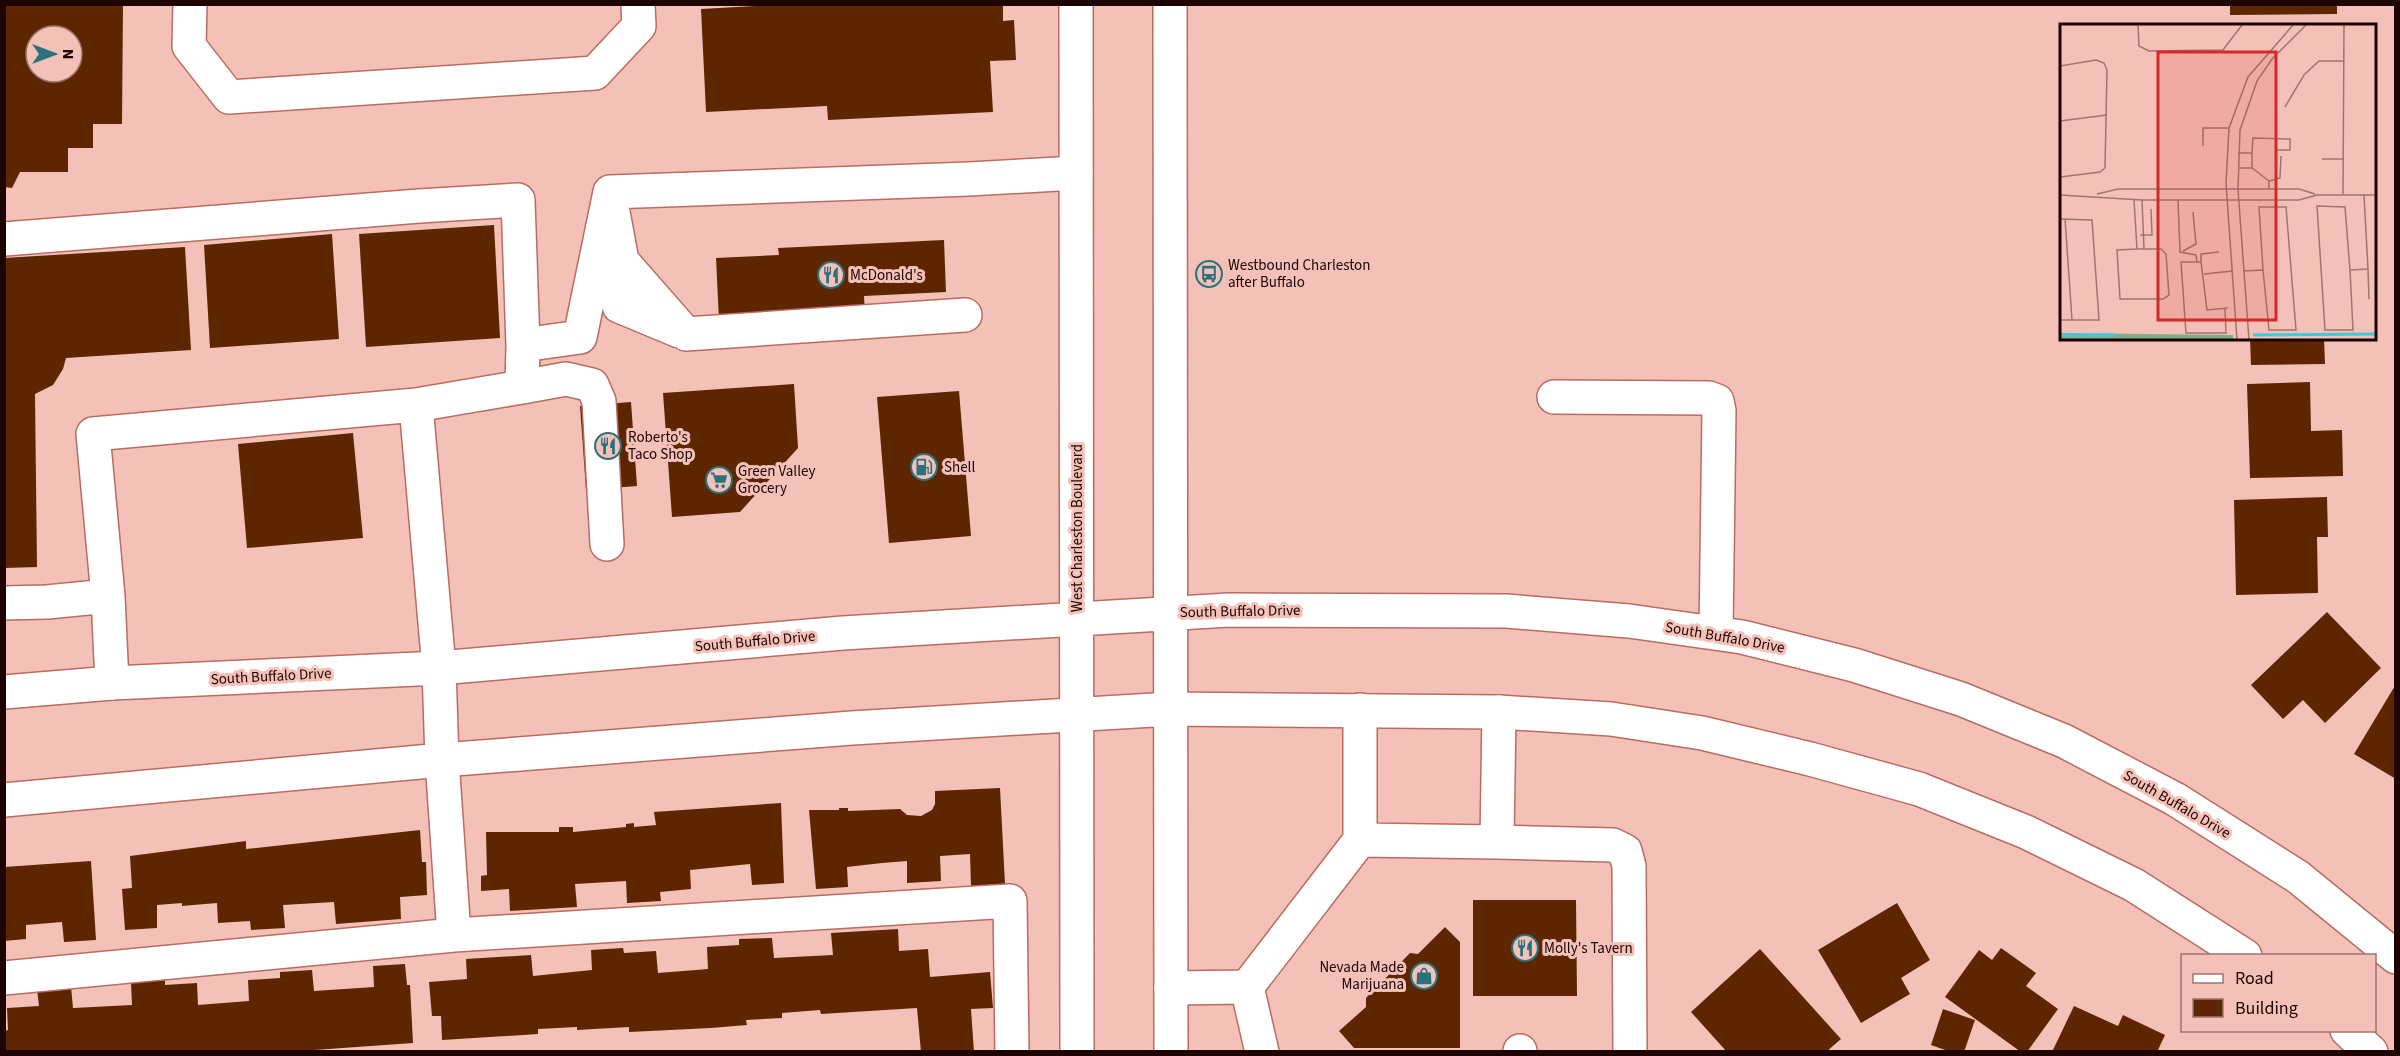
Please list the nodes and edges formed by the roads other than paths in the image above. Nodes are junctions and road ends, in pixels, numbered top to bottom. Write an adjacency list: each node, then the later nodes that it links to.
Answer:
1 (190, 4): 2 (main road)
2 (638, 4)
3 (1076, 4): 5 (main road, West Charleston Boulevard)
4 (1170, 4): 16 (main road)
5 (1076, 173): 6 (main road); 17 (main road, West Charleston Boulevard)
6 (610, 192): 8 (main road); 9 (main road)
7 (4, 239): 9 (main road)
8 (965, 315)
9 (523, 345): 10 (main road)
10 (522, 387): 12 (main road); 13 (main road)
11 (1554, 397): 18 (main road)
12 (416, 405): 14 (main road); 19 (main road)
13 (607, 544)
14 (108, 596): 15 (main road); 20 (main road)
15 (4, 603)
16 (1170, 613): 17 (main road, South Buffalo Drive); 18 (main road, South Buffalo Drive); 22 (main road)
17 (1077, 620): 19 (main road, South Buffalo Drive); 25 (main road, West Charleston Boulevard)
18 (1716, 632): 32 (main road, South Buffalo Drive)
19 (438, 668): 20 (main road, South Buffalo Drive); 26 (main road)
20 (112, 683): 21 (main road, South Buffalo Drive)
21 (4, 692)
22 (1170, 709): 23 (main road); 25 (main road); 35 (main road)
23 (1360, 710): 24 (main road); 28 (main road)
24 (1499, 712): 29 (main road); 31 (main road)
25 (1077, 714): 26 (main road); 38 (main road, West Charleston Boulevard)
26 (442, 760): 27 (main road); 30 (main road)
27 (4, 800)
28 (1360, 840): 29 (main road); 34 (main road)
29 (1497, 842): 41 (main road)
30 (454, 935): 33 (main road); 37 (main road)
31 (2242, 954)
32 (2396, 957)
33 (4, 978)
34 (1247, 987): 35 (main road); 40 (main road)
35 (1171, 988): 39 (main road)
36 (2348, 1032): 42 (main road)
37 (1012, 1052)
38 (1077, 1052)
39 (1171, 1052)
40 (1262, 1052)
41 (1630, 1052)
42 (2371, 1052)

